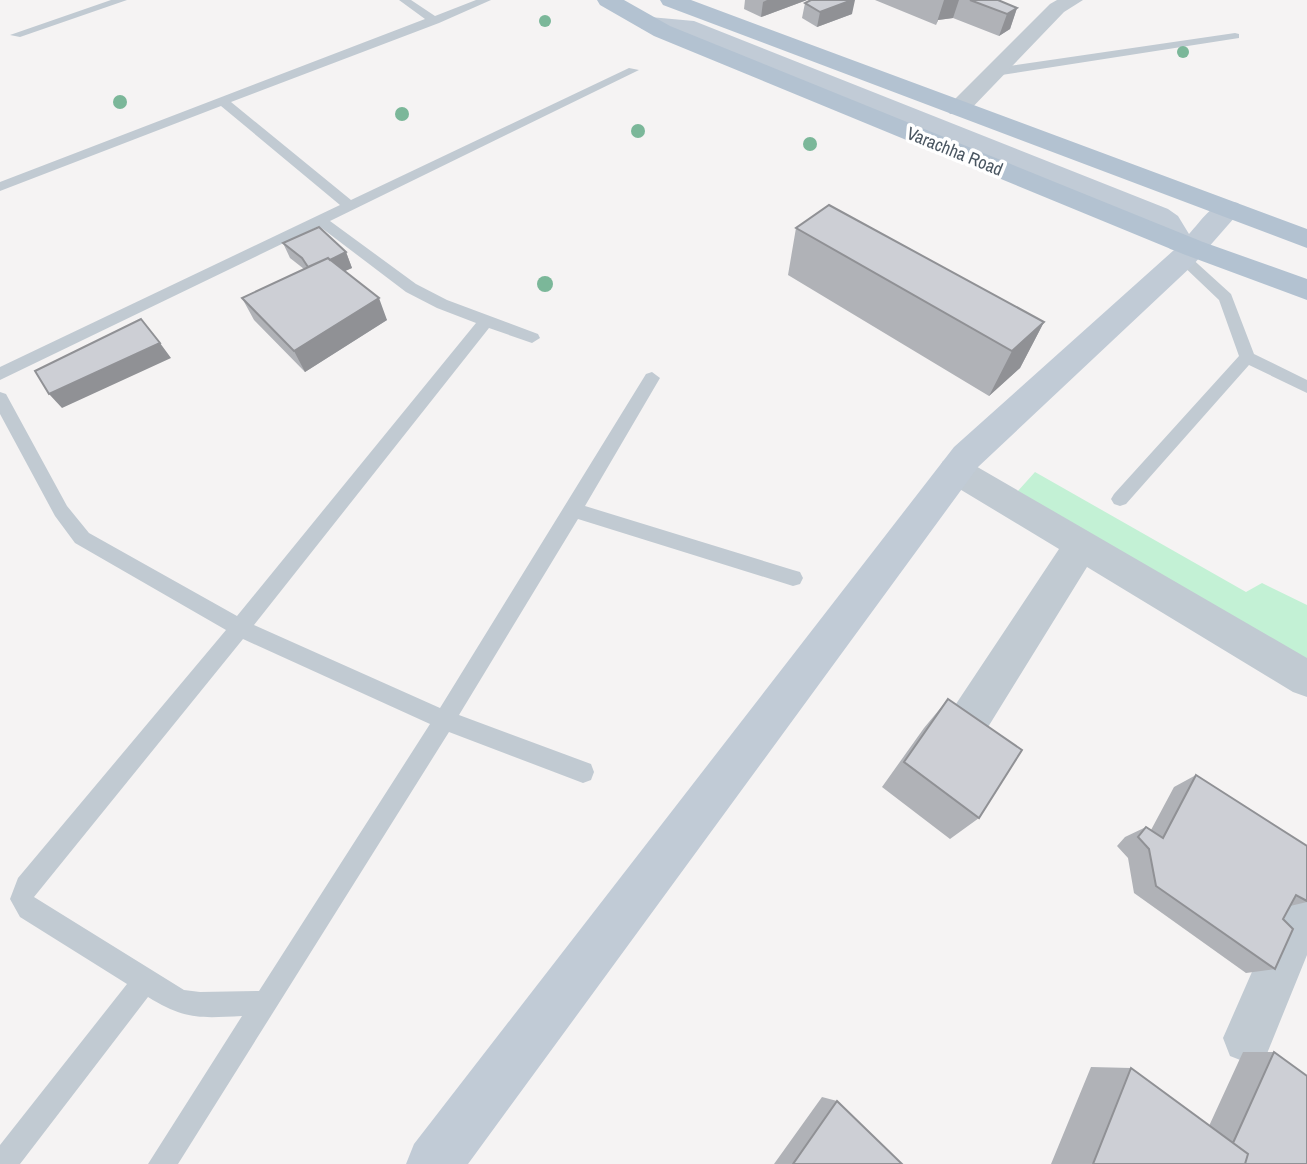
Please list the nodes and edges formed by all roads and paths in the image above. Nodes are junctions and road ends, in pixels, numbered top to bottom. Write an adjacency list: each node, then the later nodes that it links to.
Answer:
1 (122, 0): 8 (lane)
2 (404, 0): 7 (lane)
3 (486, 0): 7 (lane)
4 (608, 0): 19 (main road, Varachha Road)
5 (1073, 0): 11 (street)
6 (679, 4): 13 (main road); 16 (street)
7 (435, 21): 12 (lane)
8 (16, 34)
9 (1235, 36): 11 (lane)
10 (633, 70): 15 (lane)
11 (995, 72): 13 (street)
12 (224, 103): 14 (lane); 15 (lane)
13 (958, 109): 16 (main road)
14 (0, 187)
15 (348, 205): 17 (lane)
16 (1219, 206): 18 (main road); 19 (street)
17 (318, 219): 21 (lane); 24 (lane)
18 (1307, 239)
19 (1185, 250): 20 (main road, Varachha Road); 23 (lane); 28 (street)
20 (1307, 290)
21 (486, 321): 22 (lane); 33 (lane)
22 (532, 338)
23 (1247, 356): 26 (lane); 29 (lane)
24 (0, 374)
25 (652, 378): 30 (lane)
26 (1307, 387)
27 (0, 398): 33 (lane)
28 (955, 470): 31 (street); 44 (street)
29 (1121, 499)
30 (574, 510): 32 (lane); 35 (lane)
31 (1081, 545): 34 (street); 36 (street)
32 (793, 578)
33 (240, 628): 35 (lane); 39 (lane)
34 (1307, 679)
35 (442, 719): 37 (lane); 40 (lane)
36 (957, 739)
37 (583, 772)
38 (1307, 899): 41 (street)
39 (145, 981): 40 (lane); 42 (lane)
40 (266, 1003): 43 (lane)
41 (1248, 1038)
42 (3, 1164)
43 (162, 1164)
44 (434, 1164)

